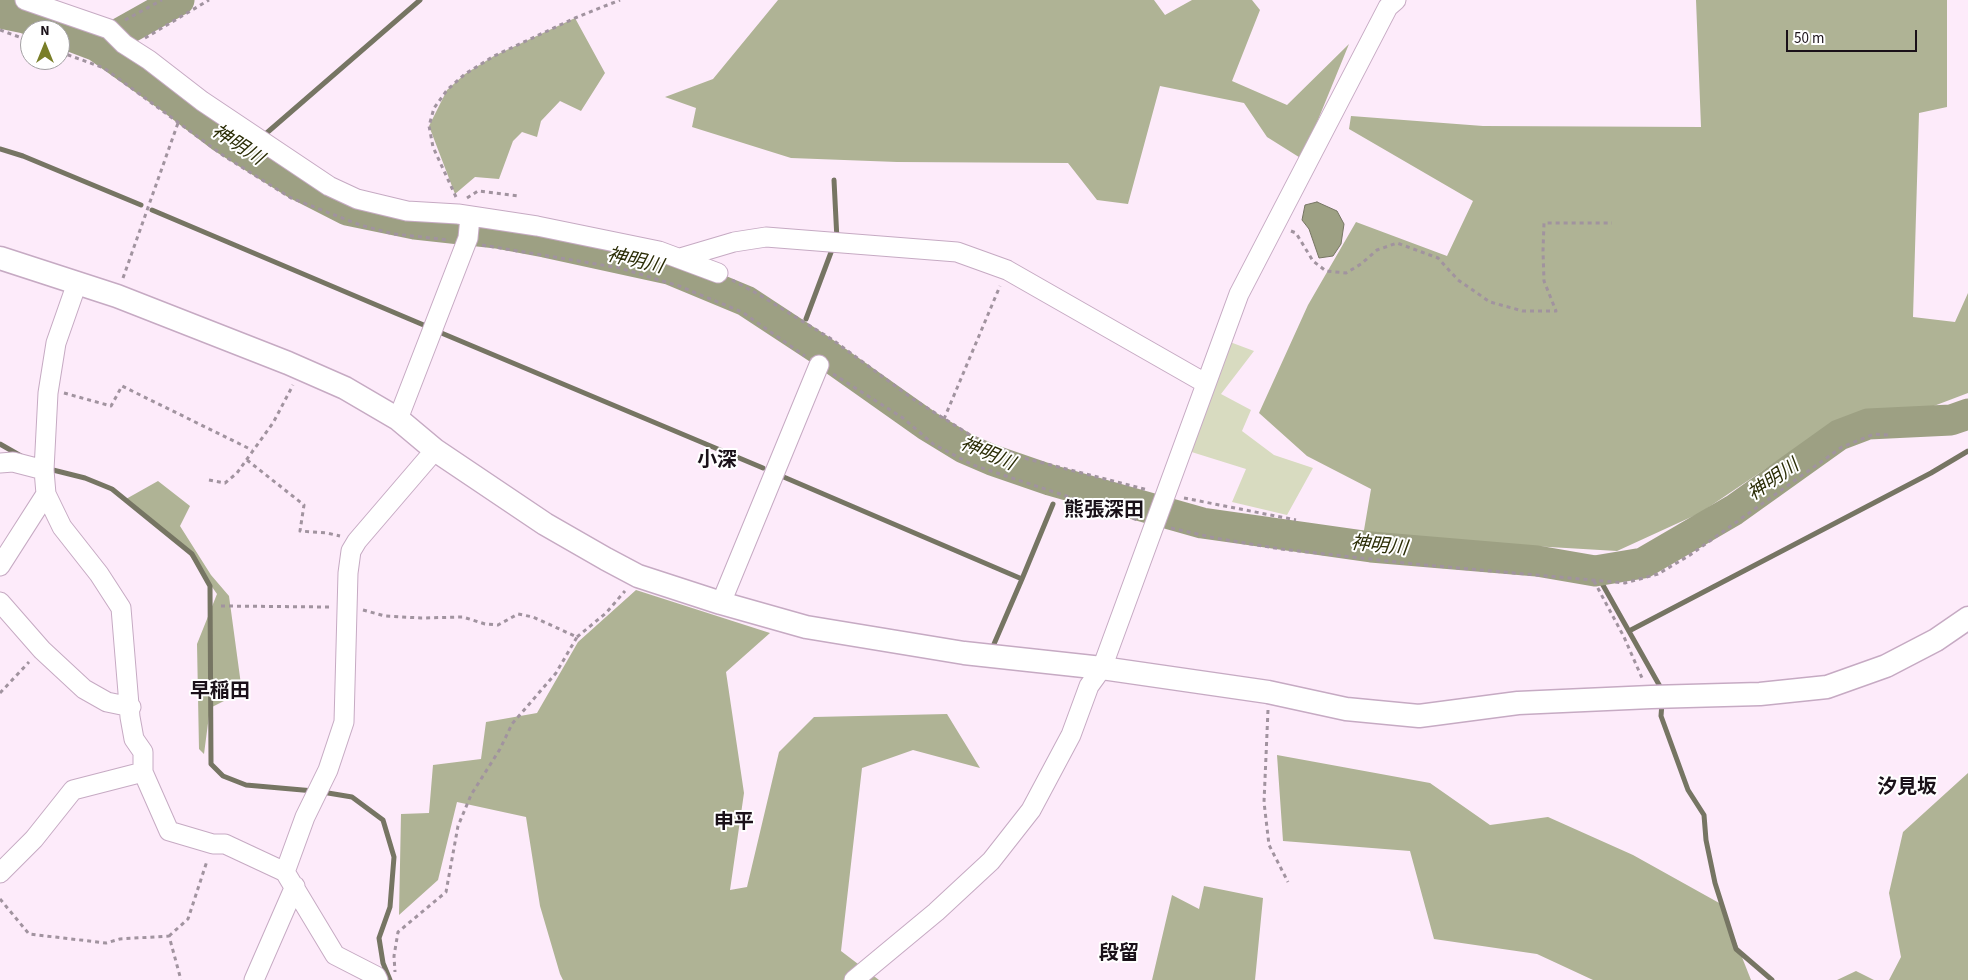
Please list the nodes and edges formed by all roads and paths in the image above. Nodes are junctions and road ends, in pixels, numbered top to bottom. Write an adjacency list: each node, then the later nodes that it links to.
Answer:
1 (24, 0): 6 (street)
2 (162, 0): 6 (path)
3 (209, 0): 9 (path)
4 (620, 0): 15 (path)
5 (1396, 0): 14 (street)
6 (107, 29): 9 (street)
7 (0, 30): 8 (path)
8 (20, 37)
9 (127, 46): 15 (street)
10 (70, 56): 11 (path)
11 (178, 123): 15 (path); 21 (path)
12 (519, 196): 15 (path)
13 (1612, 223): 14 (path)
14 (1274, 225): 24 (street)
15 (466, 226): 17 (street); 22 (path); 26 (street)
16 (0, 258): 20 (street)
17 (680, 258): 18 (street); 19 (street)
18 (1007, 270): 24 (street); 27 (path)
19 (718, 273): 27 (path)
20 (77, 283): 21 (street); 25 (street)
21 (117, 296): 23 (street)
22 (819, 365): 38 (path); 44 (street)
23 (300, 368): 26 (street); 29 (path)
24 (1205, 383): 36 (street)
25 (49, 389): 29 (path); 33 (street)
26 (398, 419): 30 (street)
27 (944, 419): 36 (path)
28 (1888, 435): 42 (path)
29 (252, 450): 31 (path)
30 (435, 450): 39 (street); 41 (street)
31 (248, 460): 34 (path); 39 (path)
32 (0, 463): 33 (street)
33 (44, 470): 35 (street)
34 (209, 480)
35 (46, 494): 40 (street); 54 (street)
36 (1165, 495): 37 (path); 38 (street)
37 (1296, 520)
38 (1155, 522): 42 (path); 50 (street)
39 (357, 541): 46 (street)
40 (0, 566)
41 (638, 576): 44 (street); 48 (path)
42 (1594, 580): 53 (path)
43 (0, 602): 49 (street)
44 (721, 603): 50 (street)
45 (220, 606): 46 (path)
46 (347, 607): 48 (path); 58 (street)
47 (1968, 618): 53 (street)
48 (577, 637): 62 (path)
49 (42, 650): 51 (path); 54 (street)
50 (1102, 668): 52 (street); 65 (street)
51 (0, 692)
52 (1268, 692): 53 (street); 59 (path)
53 (1651, 697)
54 (131, 707): 55 (street)
55 (143, 772): 56 (street); 57 (street)
56 (213, 844): 58 (street); 61 (path)
57 (0, 873)
58 (290, 879): 62 (street); 64 (street)
59 (1288, 882)
60 (0, 899): 61 (path)
61 (169, 936): 63 (path)
62 (387, 979)
63 (181, 980)
64 (254, 980)
65 (854, 980)

